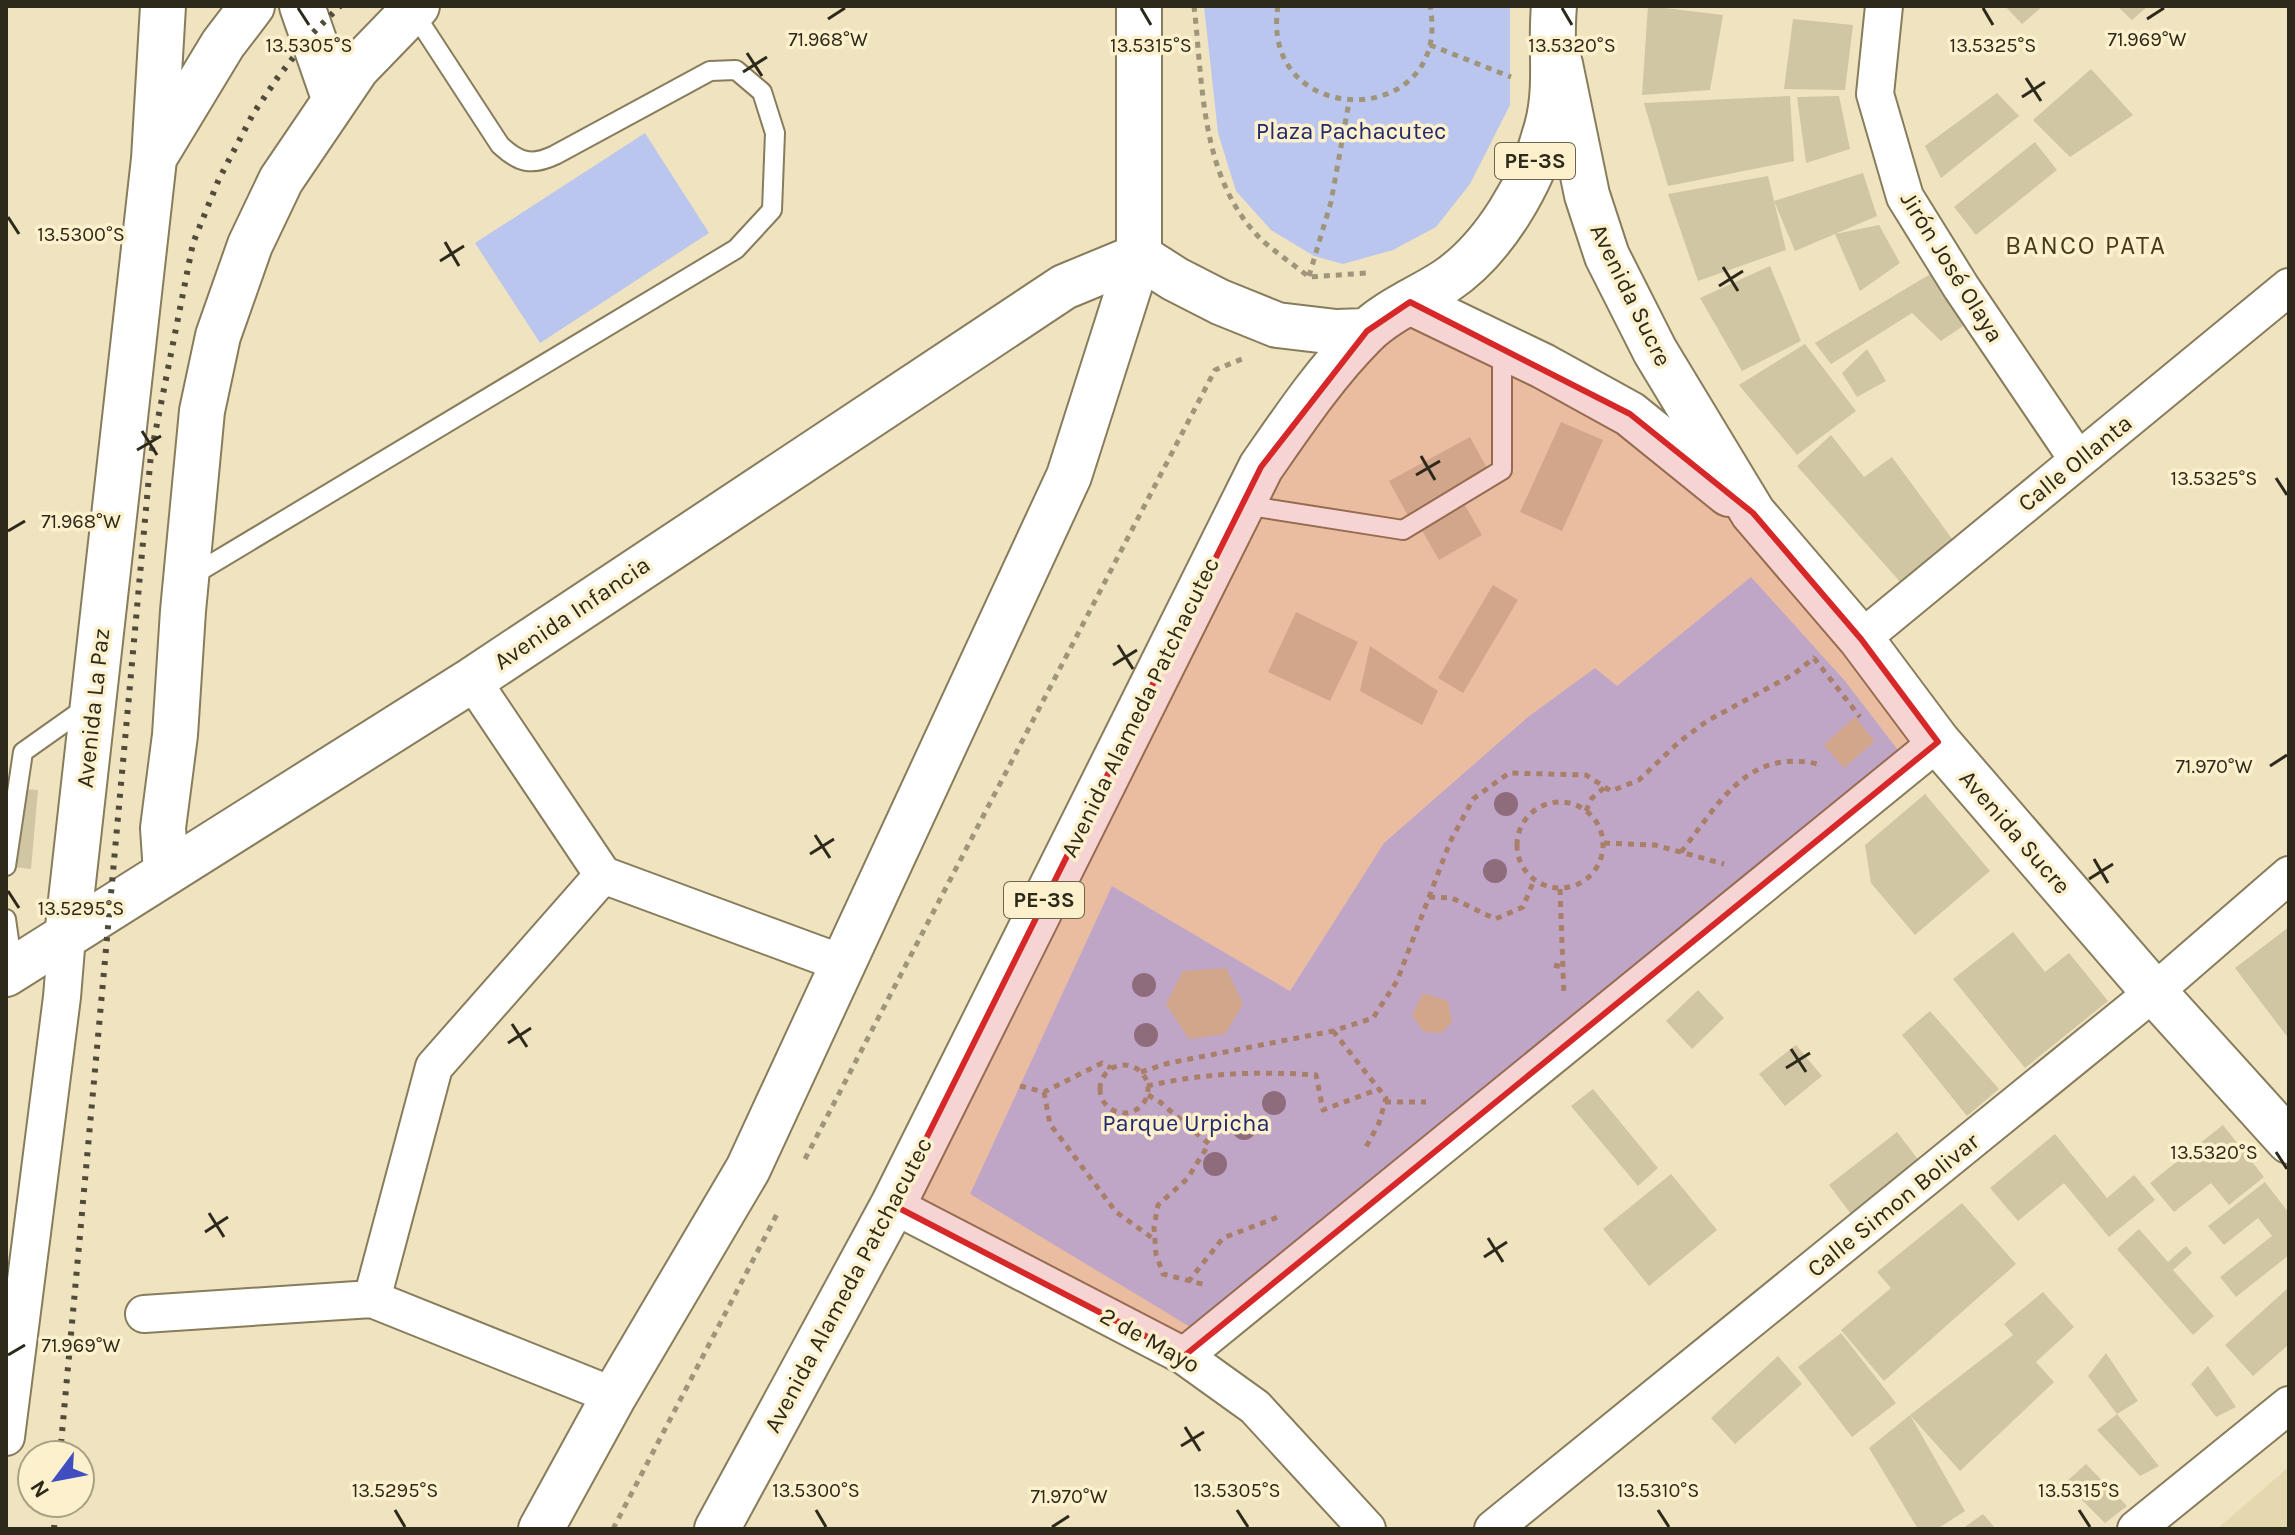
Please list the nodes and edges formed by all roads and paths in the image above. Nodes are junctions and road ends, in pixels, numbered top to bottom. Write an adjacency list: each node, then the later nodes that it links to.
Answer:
1 (163, 6): 15 (main road)
2 (252, 6): 15 (main road, Avenida La Paz)
3 (302, 6): 13 (main road)
4 (1139, 6): 16 (main road)
5 (1194, 6): 18 (path)
6 (1278, 6): 14 (path)
7 (1430, 6): 11 (path)
8 (1884, 6): 24 (street, Jirón José Olaya)
9 (415, 8): 13 (main road); 27 (lane)
10 (1554, 8): 20 (main road, PE-3S); 26 (main road, Avenida Sucre)
11 (1430, 45): 12 (path); 14 (path)
12 (1510, 77)
13 (334, 98): 27 (main road)
14 (1349, 102): 18 (path)
15 (154, 159): 32 (main road, Avenida La Paz)
16 (1139, 256): 21 (main road); 31 (main road, Avenida Infancia); 52 (main road)
17 (1375, 270): 18 (path)
18 (1309, 277)
19 (2289, 287): 24 (street, Calle Ollanta)
20 (1410, 302): 21 (main road, Avenida Alameda Patchacutec / PE-3S); 22 (main road, Avenida Sucre)
21 (1367, 331): 25 (main road, Avenida Alameda Patchacutec / PE-3S)
22 (1502, 347): 25 (lane); 26 (main road, Avenida Sucre)
23 (1250, 356): 70 (path)
24 (2078, 460): 28 (street, Calle Ollanta)
25 (1241, 504): 72 (main road, Avenida Alameda Patchacutec / PE-3S)
26 (1753, 513): 28 (main road, Avenida Sucre)
27 (186, 580): 42 (main road)
28 (1861, 639): 34 (main road, Avenida Sucre)
29 (1820, 653): 30 (path)
30 (1814, 658): 33 (path); 36 (path)
31 (472, 680): 42 (main road, Avenida Infancia); 43 (street)
32 (94, 702): 40 (lane); 51 (main road, Avenida La Paz)
33 (1868, 727)
34 (1938, 742): 56 (main road, Avenida Sucre); 79 (street)
35 (1822, 765): 39 (path)
36 (1605, 787): 37 (path); 47 (path)
37 (1586, 811): 38 (path); 45 (path)
38 (1604, 843): 39 (path); 46 (path)
39 (1681, 852): 41 (path)
40 (6, 866)
41 (1728, 866)
42 (166, 873): 51 (main road, Avenida Infancia)
43 (603, 875): 52 (street); 77 (street)
44 (2289, 875): 56 (street, Calle Simon Bolivar)
45 (1534, 880): 46 (path); 49 (path)
46 (1560, 889): 54 (path)
47 (1429, 897): 49 (path); 58 (path)
48 (6, 919): 55 (lane)
49 (1495, 919): 50 (path)
50 (1496, 928)
51 (67, 936): 55 (main road, Avenida Infancia); 82 (street, Avenida La Paz)
52 (844, 964): 80 (main road)
53 (1554, 965): 54 (path)
54 (1562, 967): 57 (path)
55 (10, 972)
56 (2154, 992): 68 (main road, Avenida Sucre); 87 (street, Calle Simon Bolivar)
57 (1564, 997)
58 (1333, 1031): 60 (path); 63 (path)
59 (1111, 1068): 60 (path); 64 (path); 65 (path)
60 (1141, 1072): 62 (path)
61 (1020, 1086): 64 (path)
62 (1147, 1086): 63 (path); 65 (path)
63 (1379, 1089): 66 (path)
64 (1044, 1092): 74 (path)
65 (1148, 1095): 74 (path)
66 (1385, 1102): 67 (path); 69 (path)
67 (1426, 1102)
68 (2289, 1141)
69 (1365, 1149)
70 (804, 1161)
71 (782, 1203): 84 (path)
72 (893, 1205): 79 (street, 2 de Mayo); 85 (main road, Avenida Alameda Patchacutec / PE-3S)
73 (1278, 1217): 75 (path)
74 (1155, 1241): 75 (path)
75 (1188, 1282): 76 (path)
76 (1214, 1286)
77 (372, 1299): 78 (street); 80 (street)
78 (144, 1314)
79 (1184, 1356): 86 (street, 2 de Mayo)
80 (614, 1396): 83 (main road)
81 (2289, 1405): 88 (street)
82 (6, 1437)
83 (541, 1529)
84 (613, 1529)
85 (717, 1529)
86 (1367, 1529)
87 (1493, 1529)
88 (2136, 1529)

